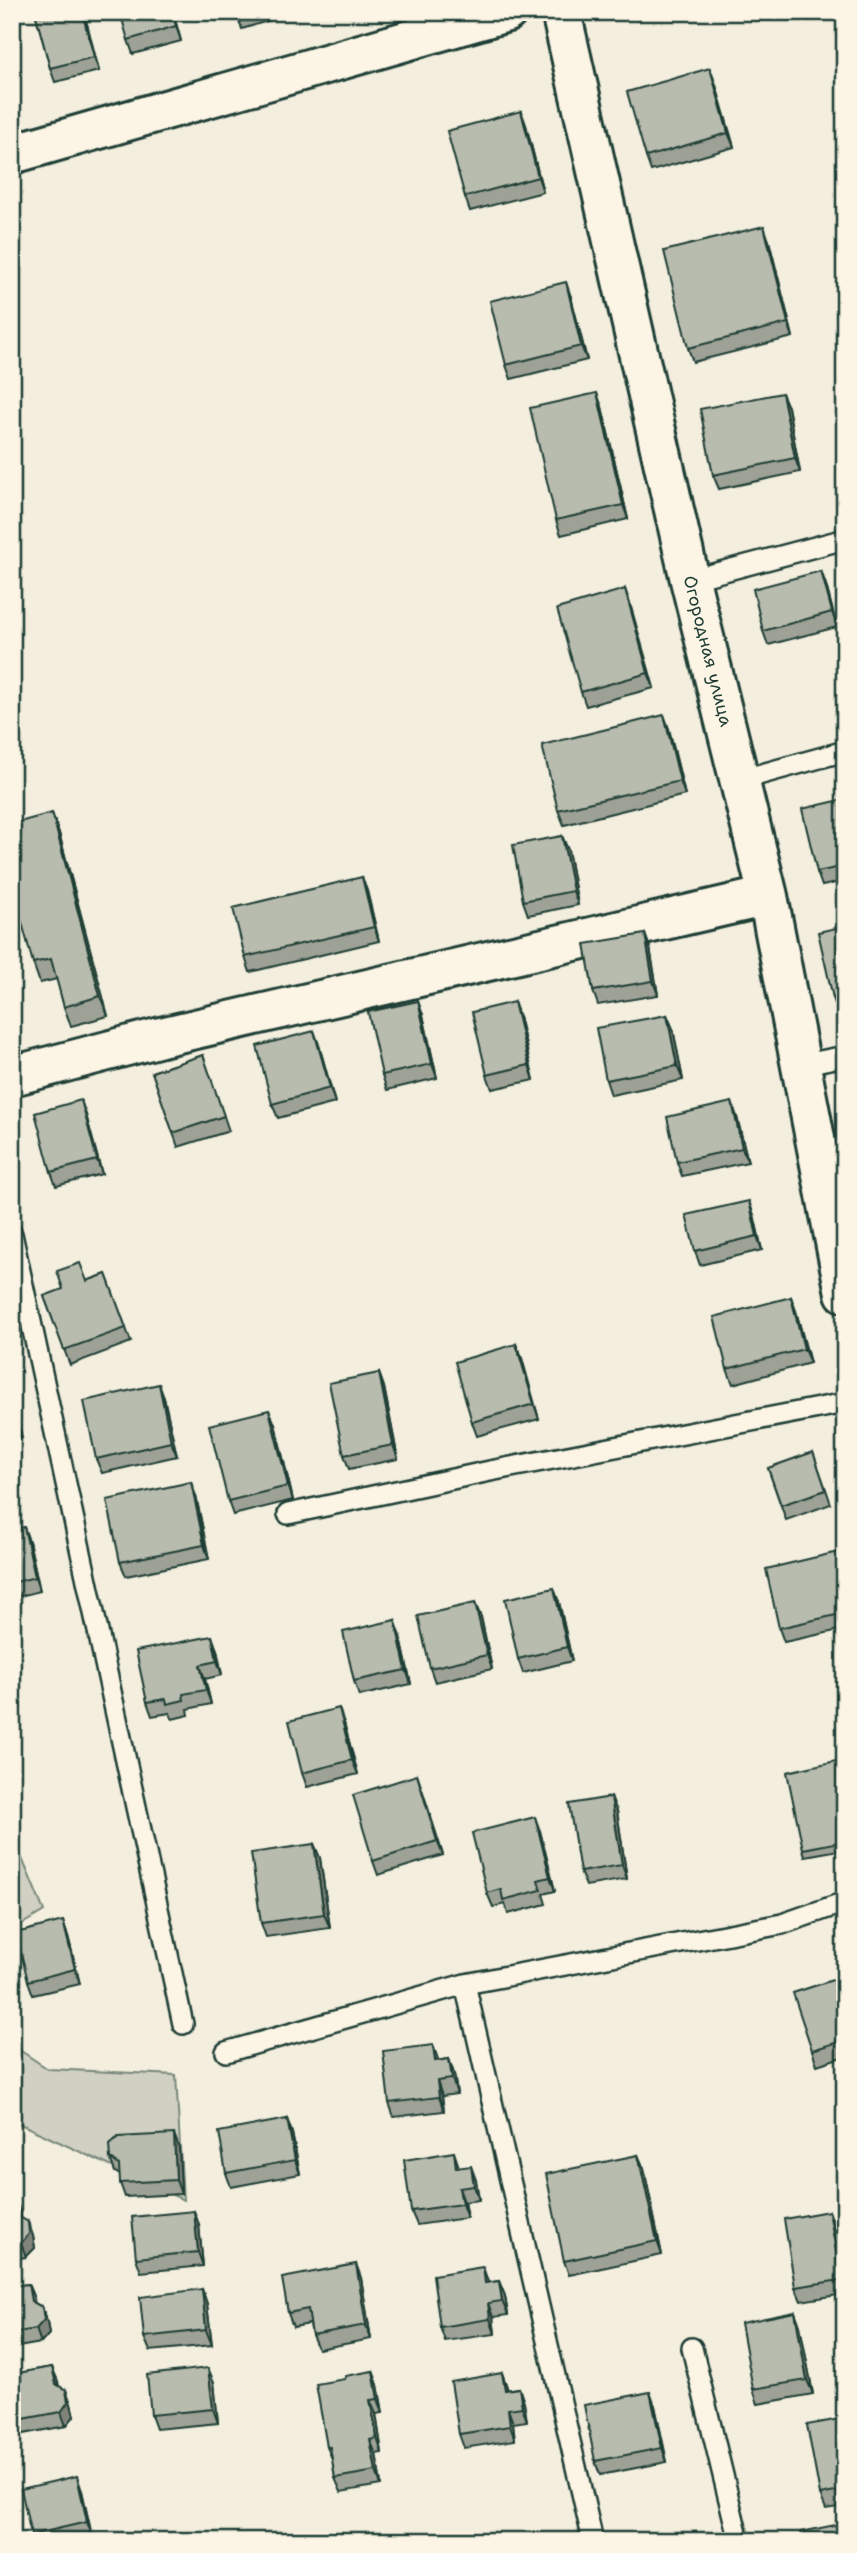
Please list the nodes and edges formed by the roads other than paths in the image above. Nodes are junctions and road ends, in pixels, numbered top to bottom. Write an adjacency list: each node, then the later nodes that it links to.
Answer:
1 (507, 12): 3 (street)
2 (561, 12): 5 (street, Огородная улица)
3 (12, 154)
4 (845, 539): 5 (lane)
5 (691, 580): 7 (street, Огородная улица)
6 (845, 751): 7 (lane)
7 (740, 780): 8 (street, Огородная улица)
8 (768, 897): 10 (street, Огородная улица); 11 (street)
9 (845, 1056): 10 (lane)
10 (800, 1065): 13 (street, Огородная улица)
11 (12, 1076)
12 (12, 1234): 18 (lane)
13 (843, 1270)
14 (845, 1404): 15 (lane)
15 (288, 1514)
16 (845, 1902): 17 (lane)
17 (465, 1984): 19 (lane); 21 (lane)
18 (183, 2024)
19 (226, 2052)
20 (692, 2348): 22 (lane)
21 (593, 2541)
22 (739, 2541)

